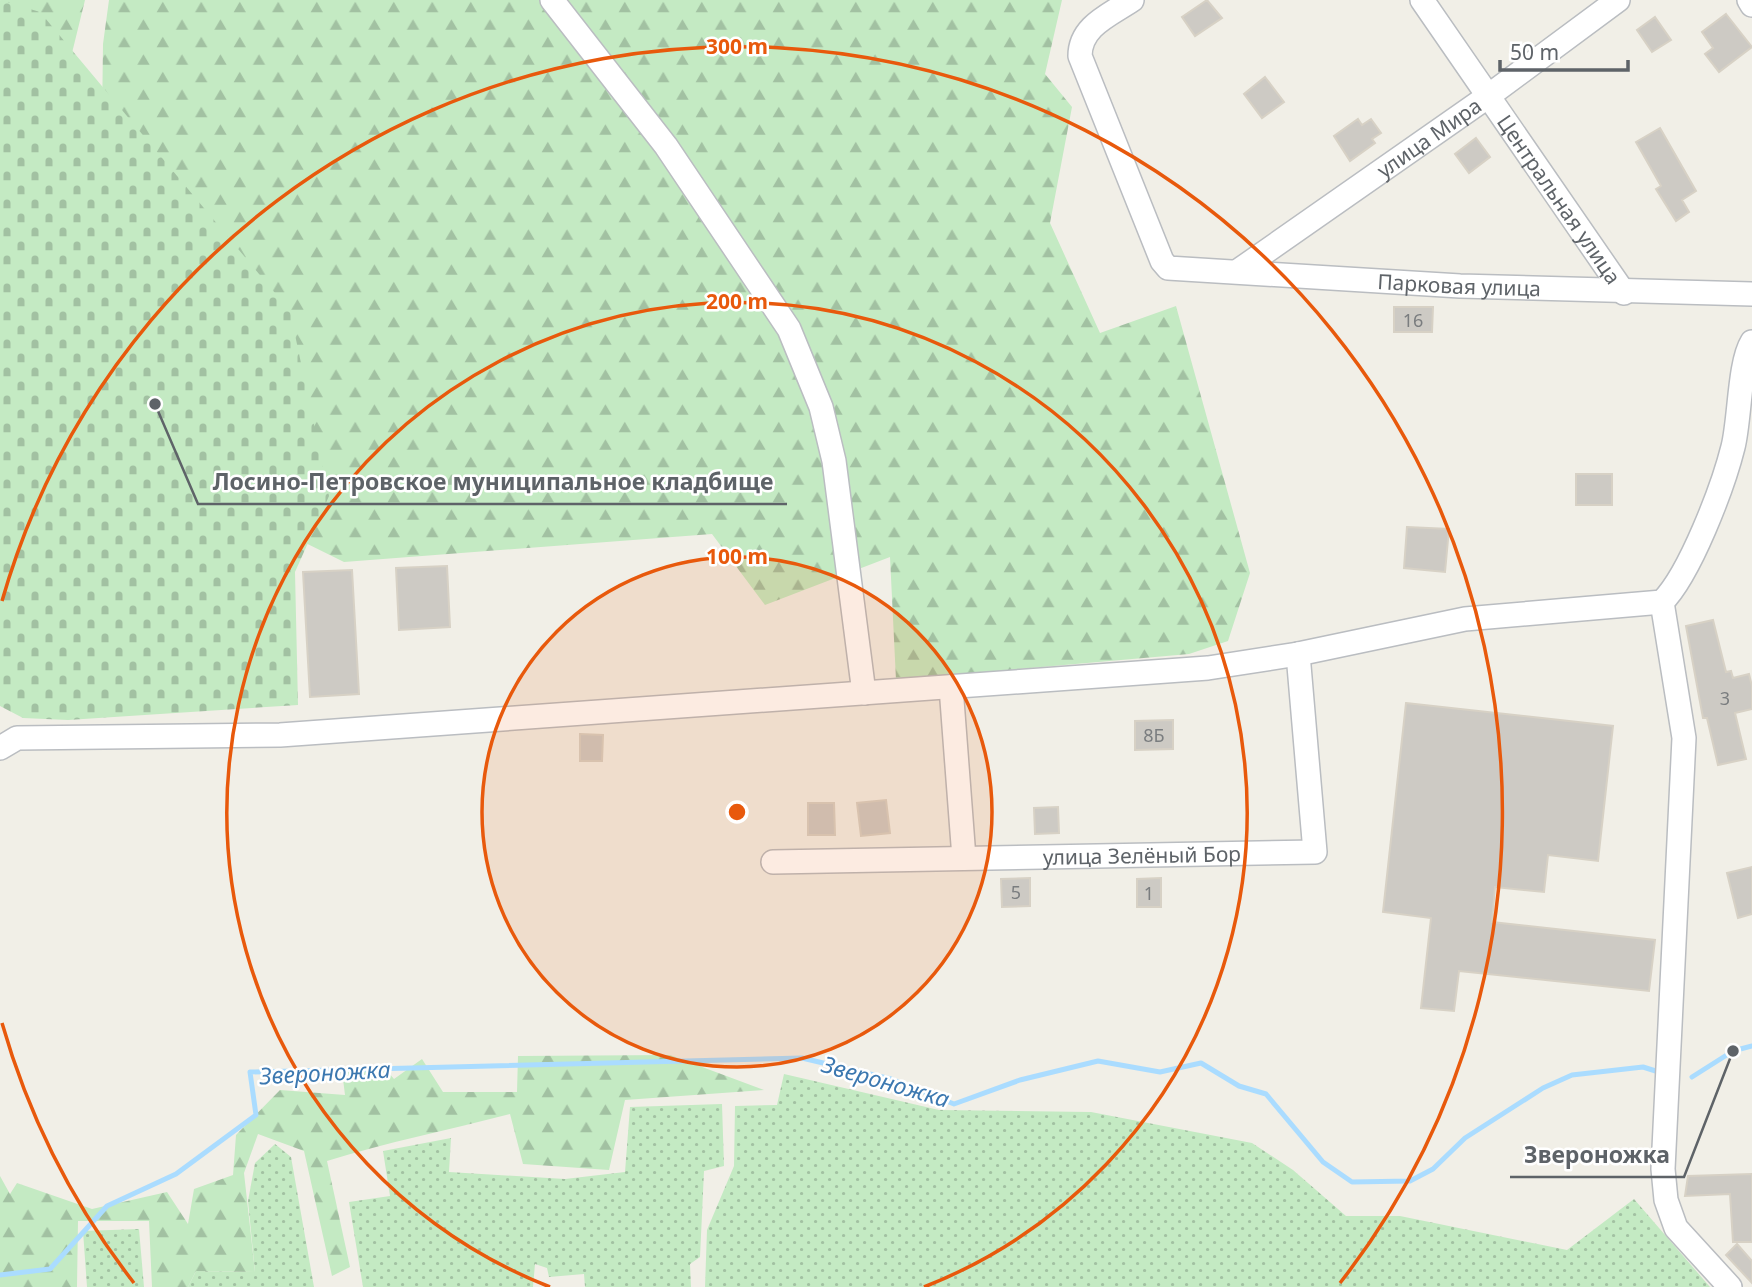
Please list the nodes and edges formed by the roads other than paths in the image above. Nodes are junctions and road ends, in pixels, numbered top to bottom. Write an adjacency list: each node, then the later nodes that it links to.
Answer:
1 (552, 0): 15 (street)
2 (1132, 0): 8 (street, Парковая улица)
3 (1422, 0): 7 (street, Центральная улица)
4 (1618, 0): 7 (street, улица Мира)
5 (1749, 0): 6 (street)
6 (1752, 5)
7 (1487, 97): 8 (street, улица Мира); 9 (street, Центральная улица)
8 (1238, 271): 9 (street, Парковая улица)
9 (1624, 293): 10 (street, Парковая улица)
10 (1752, 294)
11 (1752, 342): 12 (street)
12 (1662, 602): 13 (street); 19 (street)
13 (1298, 654): 14 (street); 17 (street, улица Зелёный Бор)
14 (951, 687): 15 (street); 17 (street)
15 (864, 693): 16 (street)
16 (0, 748)
17 (964, 858): 18 (street, улица Зелёный Бор)
18 (773, 862)
19 (1730, 1287)

